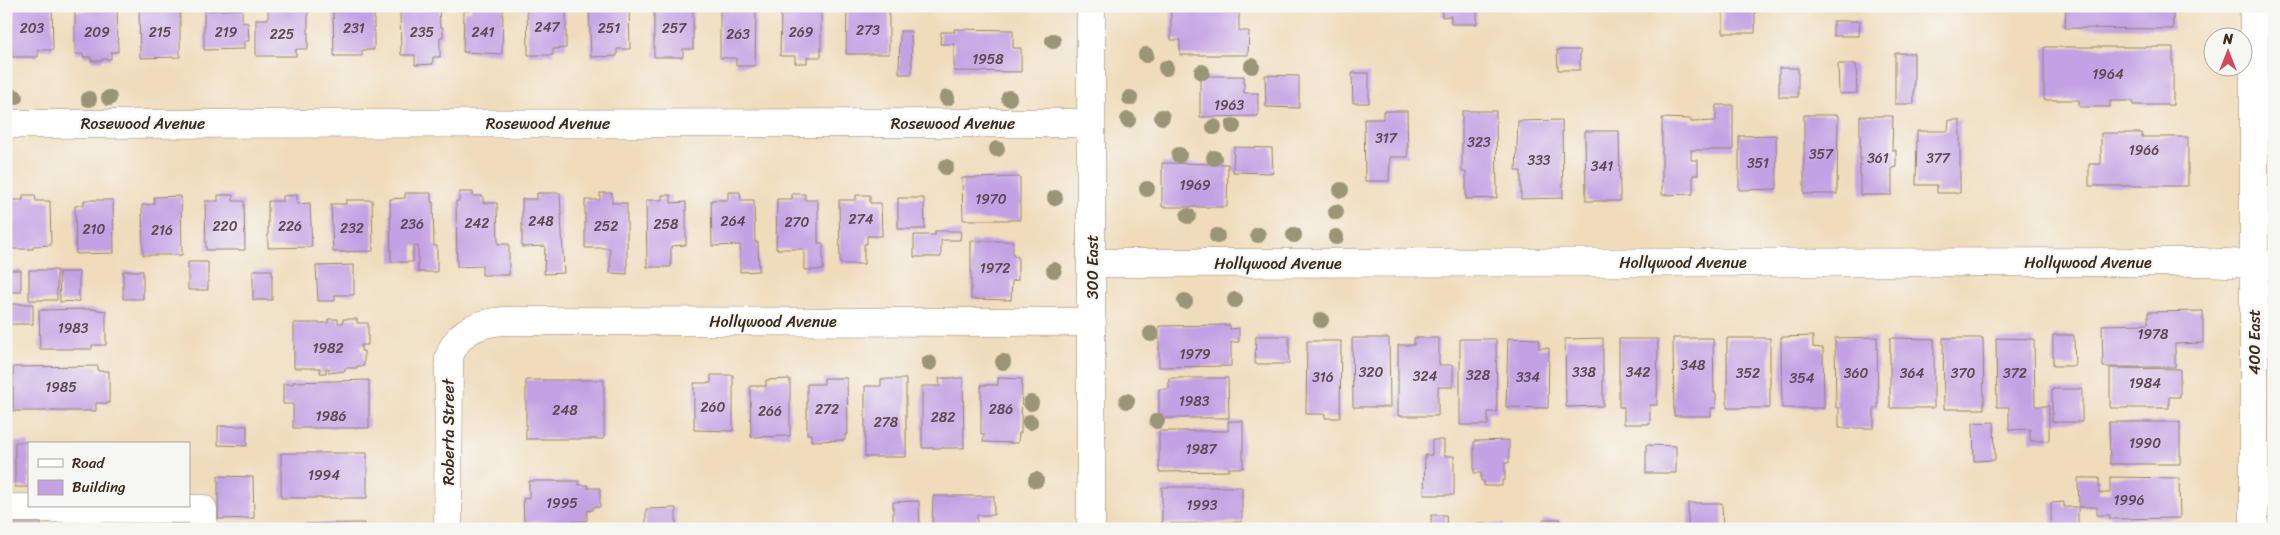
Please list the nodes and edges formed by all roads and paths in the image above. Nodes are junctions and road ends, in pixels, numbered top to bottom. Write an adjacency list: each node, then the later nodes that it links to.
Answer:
1 (1091, 6): 3 (street, 300 East)
2 (2254, 6): 6 (street, 400 East)
3 (1090, 122): 4 (street, Rosewood Avenue); 5 (street, 300 East)
4 (6, 124)
5 (1092, 263): 6 (street, Hollywood Avenue); 7 (street, 300 East)
6 (2264, 264): 13 (street, 400 East)
7 (1092, 322): 8 (street, Hollywood Avenue); 12 (street, 300 East)
8 (459, 338): 11 (street, Roberta Street)
9 (6, 508): 10 (street)
10 (203, 529)
11 (448, 529)
12 (1091, 529)
13 (2254, 529)

